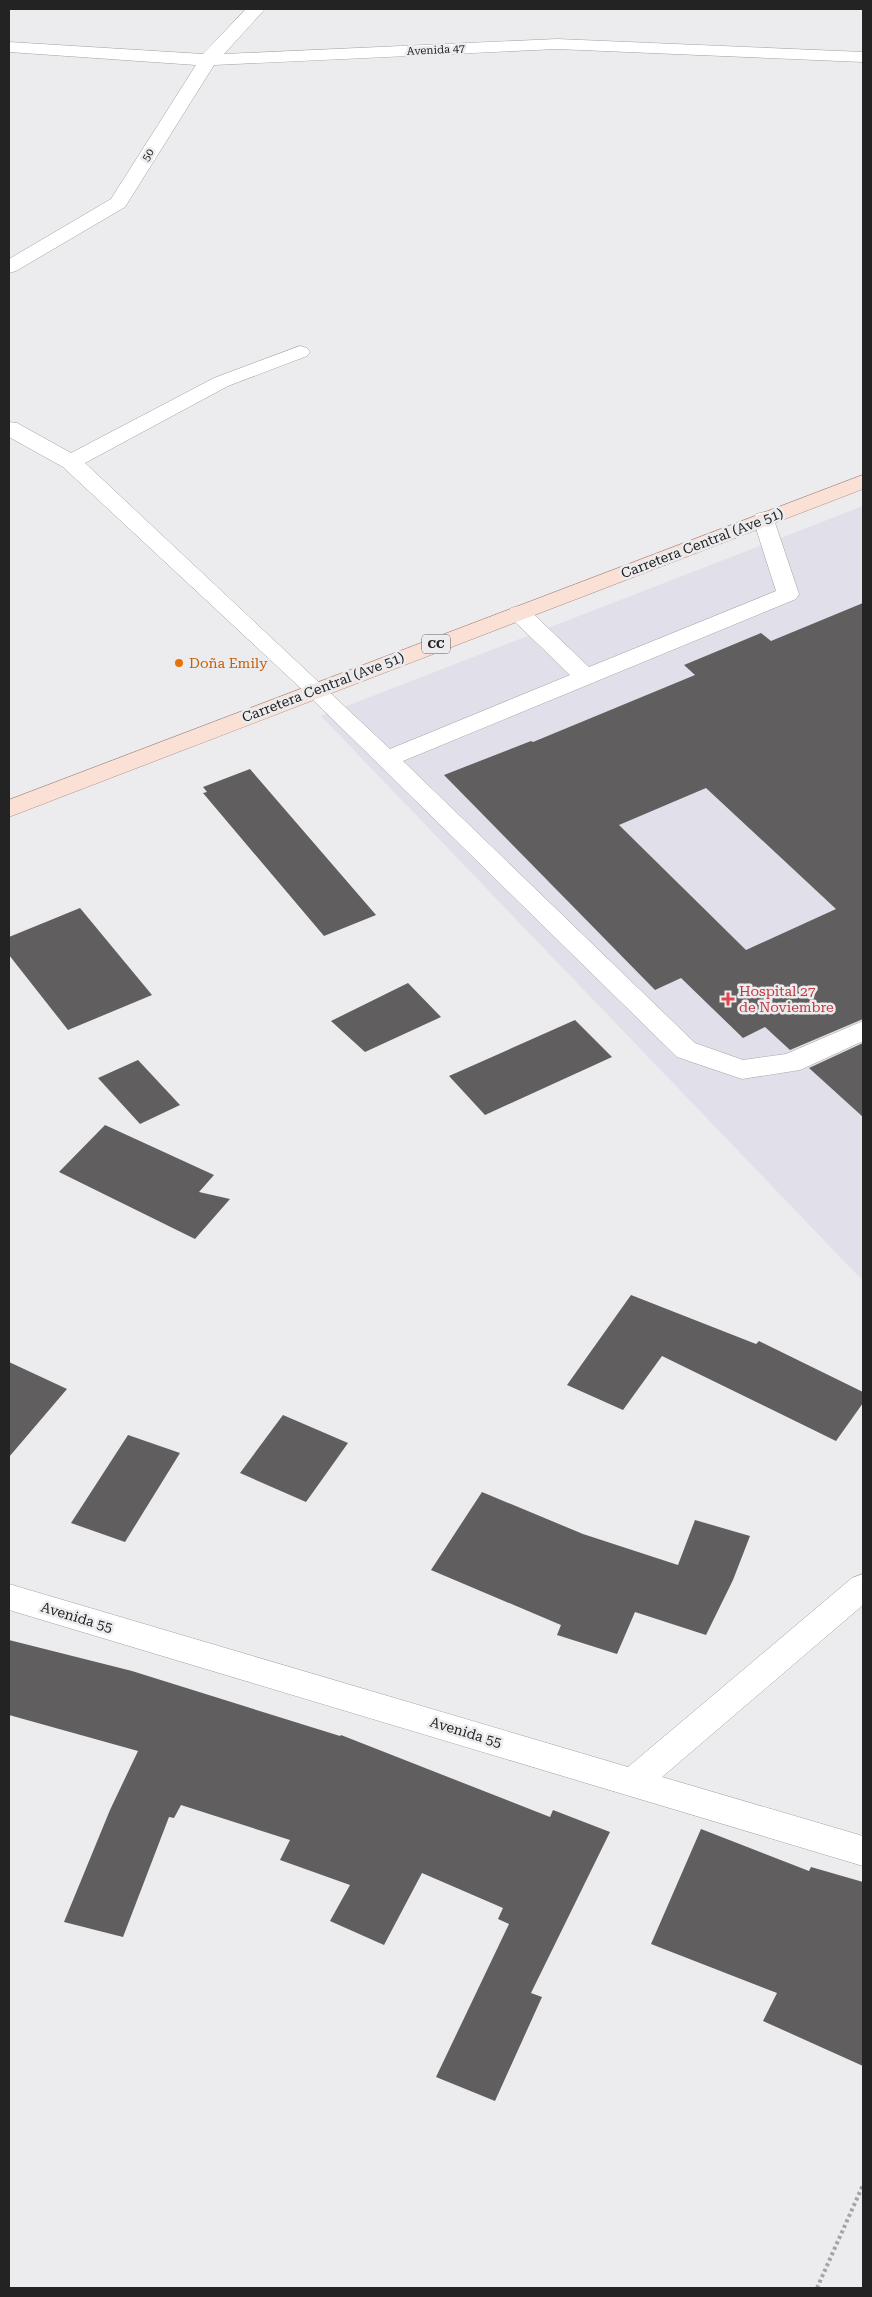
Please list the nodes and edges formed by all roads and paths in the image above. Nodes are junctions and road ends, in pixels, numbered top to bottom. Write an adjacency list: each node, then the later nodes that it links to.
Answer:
1 (256, 9): 4 (street, 50)
2 (9, 47): 4 (street, Avenida 47)
3 (863, 57): 4 (street, Avenida 47)
4 (208, 60): 5 (street, 50)
5 (9, 268)
6 (300, 352): 8 (street)
7 (9, 428): 8 (street)
8 (70, 462): 13 (street)
9 (863, 482): 10 (main road, Carretera Central (Ave 51) / CC)
10 (764, 519): 11 (main road, Carretera Central (Ave 51) / CC); 12 (street)
11 (519, 612): 12 (street); 13 (main road, Carretera Central (Ave 51) / CC)
12 (586, 677): 14 (street)
13 (316, 690): 14 (street); 15 (main road, Carretera Central (Ave 51) / CC)
14 (387, 758): 16 (street)
15 (9, 809)
16 (863, 1030)
17 (863, 1587): 19 (street)
18 (9, 1597): 19 (street, Avenida 55)
19 (633, 1782): 20 (street, Avenida 55)
20 (863, 1851)
21 (863, 2185): 22 (path)
22 (817, 2288)

